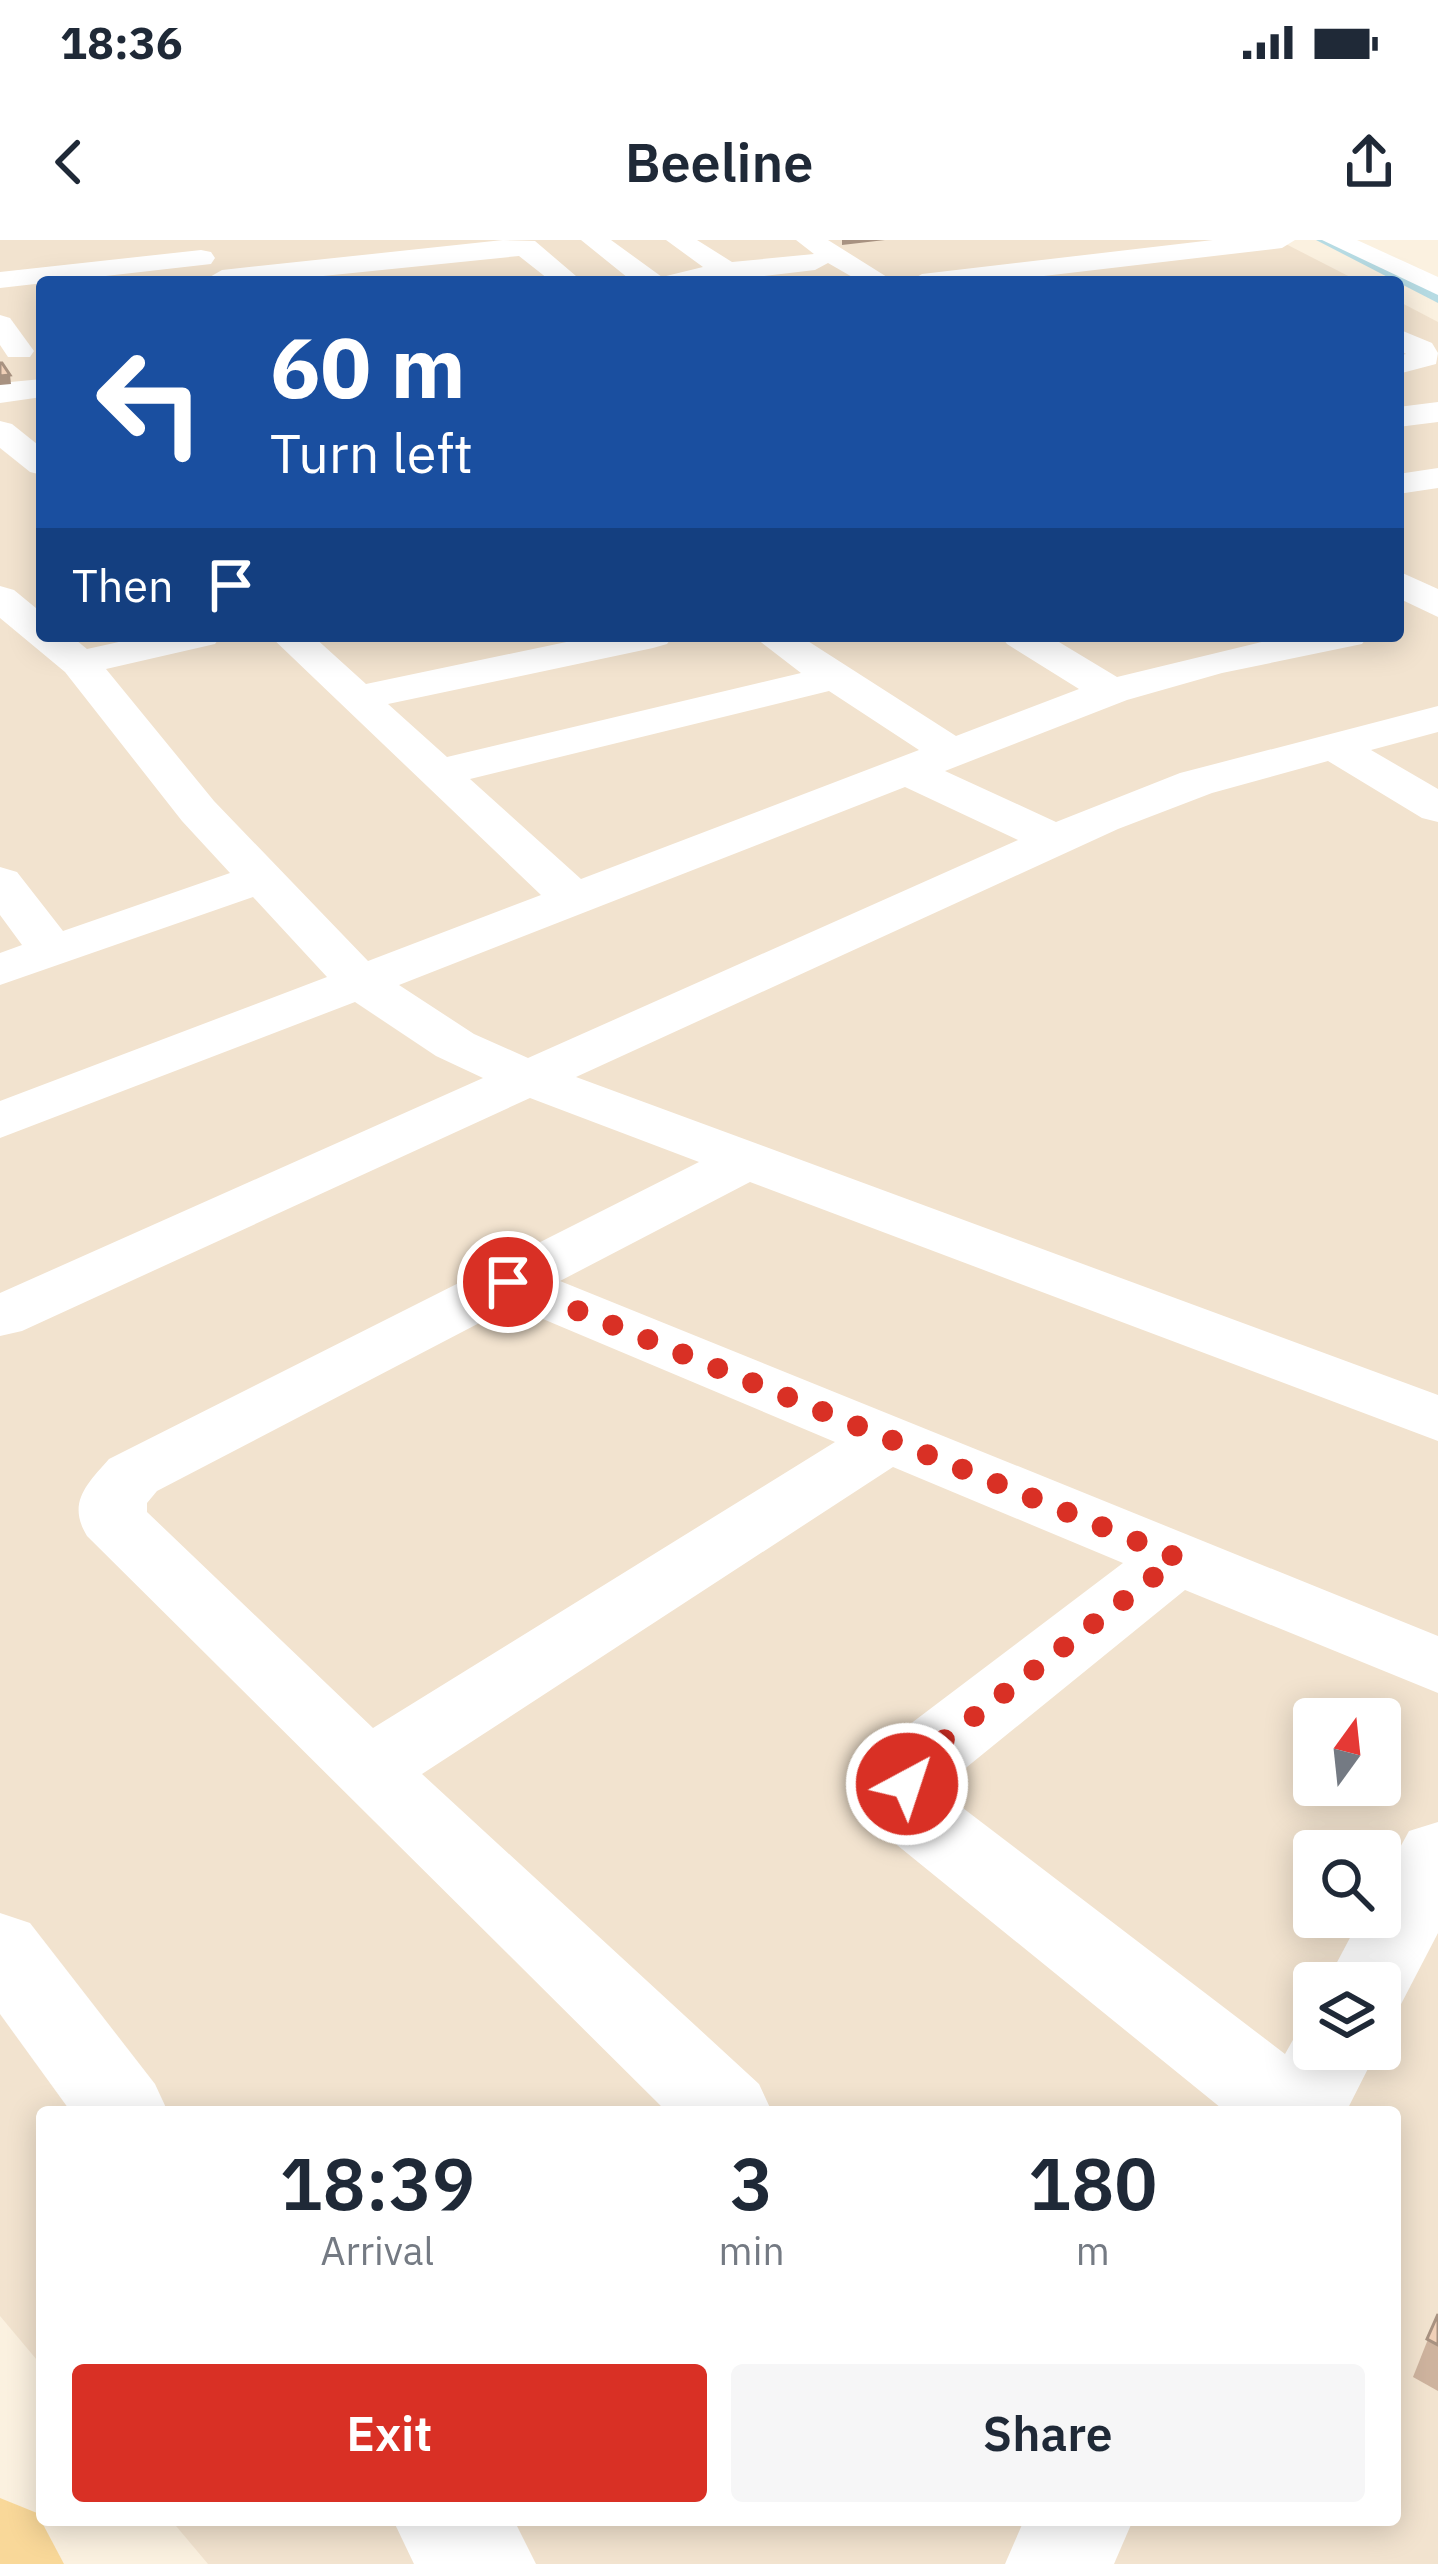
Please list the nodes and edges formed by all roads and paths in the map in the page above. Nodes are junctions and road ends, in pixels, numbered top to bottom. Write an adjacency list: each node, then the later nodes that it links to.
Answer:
1 (594, 240): 23 (street)
2 (679, 240): 15 (street)
3 (779, 240): 11 (street)
4 (1282, 240): 10 (street)
5 (1335, 240): 31 (street)
6 (528, 242): 12 (street); 22 (street)
7 (1102, 246): 10 (street); 14 (street); 28 (street)
8 (187, 247): 9 (street); 13 (street); 18 (street); 19 (street)
9 (233, 248)
10 (1217, 250): 16 (street)
11 (812, 251): 15 (street); 25 (street); 26 (street)
12 (445, 255): 17 (street); 21 (street)
13 (0, 260)
14 (925, 265): 27 (street)
15 (727, 271): 24 (street)
16 (1260, 273)
17 (344, 274): 20 (street)
18 (88, 276)
19 (220, 276)
20 (304, 276)
21 (471, 276)
22 (562, 276)
23 (643, 276)
24 (706, 276)
25 (843, 276)
26 (868, 276)
27 (957, 276)
28 (972, 276)
29 (36, 279): 30 (street)
30 (0, 280)
31 (1438, 287)
32 (0, 324): 34 (street)
33 (1404, 341): 35 (street)
34 (20, 351)
35 (1404, 363)
36 (36, 389): 37 (street)
37 (0, 394)
38 (1438, 412): 39 (street)
39 (1404, 416)
40 (36, 433): 41 (street)
41 (4, 434): 42 (street)
42 (36, 460)
43 (0, 598): 44 (street)
44 (36, 628)
45 (92, 642): 51 (street)
46 (296, 642): 54 (street)
47 (623, 642): 54 (street)
48 (782, 642): 52 (street)
49 (1031, 642): 53 (street)
50 (1312, 642): 53 (street)
51 (56, 644): 62 (street)
52 (835, 677): 57 (street); 59 (street)
53 (1112, 691): 57 (street)
54 (357, 698): 59 (street)
55 (1438, 719): 56 (street)
56 (1330, 744): 60 (street); 61 (street)
57 (949, 752): 58 (street)
58 (904, 769): 61 (street); 64 (street)
59 (438, 773): 64 (street)
60 (1438, 808)
61 (1056, 840): 68 (street)
62 (261, 878): 65 (street); 67 (street)
63 (0, 881): 65 (street)
64 (574, 899): 67 (street)
65 (53, 952): 66 (street)
66 (0, 970)
67 (361, 983): 68 (street); 69 (street)
68 (528, 1078): 70 (street); 72 (street)
69 (4, 1115)
70 (748, 1160): 71 (street); 73 (street)
71 (508, 1282): 74 (street); 77 (street)
72 (0, 1317)
73 (1438, 1419)
74 (888, 1439): 75 (street); 77 (street)
75 (1178, 1558): 76 (street); 84 (street)
76 (1438, 1666)
77 (367, 1770): 83 (street)
78 (1438, 1855): 80 (street)
79 (0, 1948): 82 (street)
80 (1380, 1962)
81 (1321, 2070): 85 (street)
82 (118, 2106)
83 (721, 2106)
84 (1288, 2106)
85 (1300, 2106)
86 (451, 2526): 90 (street)
87 (1078, 2526): 91 (street)
88 (0, 2549): 89 (main road)
89 (10, 2564)
90 (483, 2564)
91 (1058, 2564)

